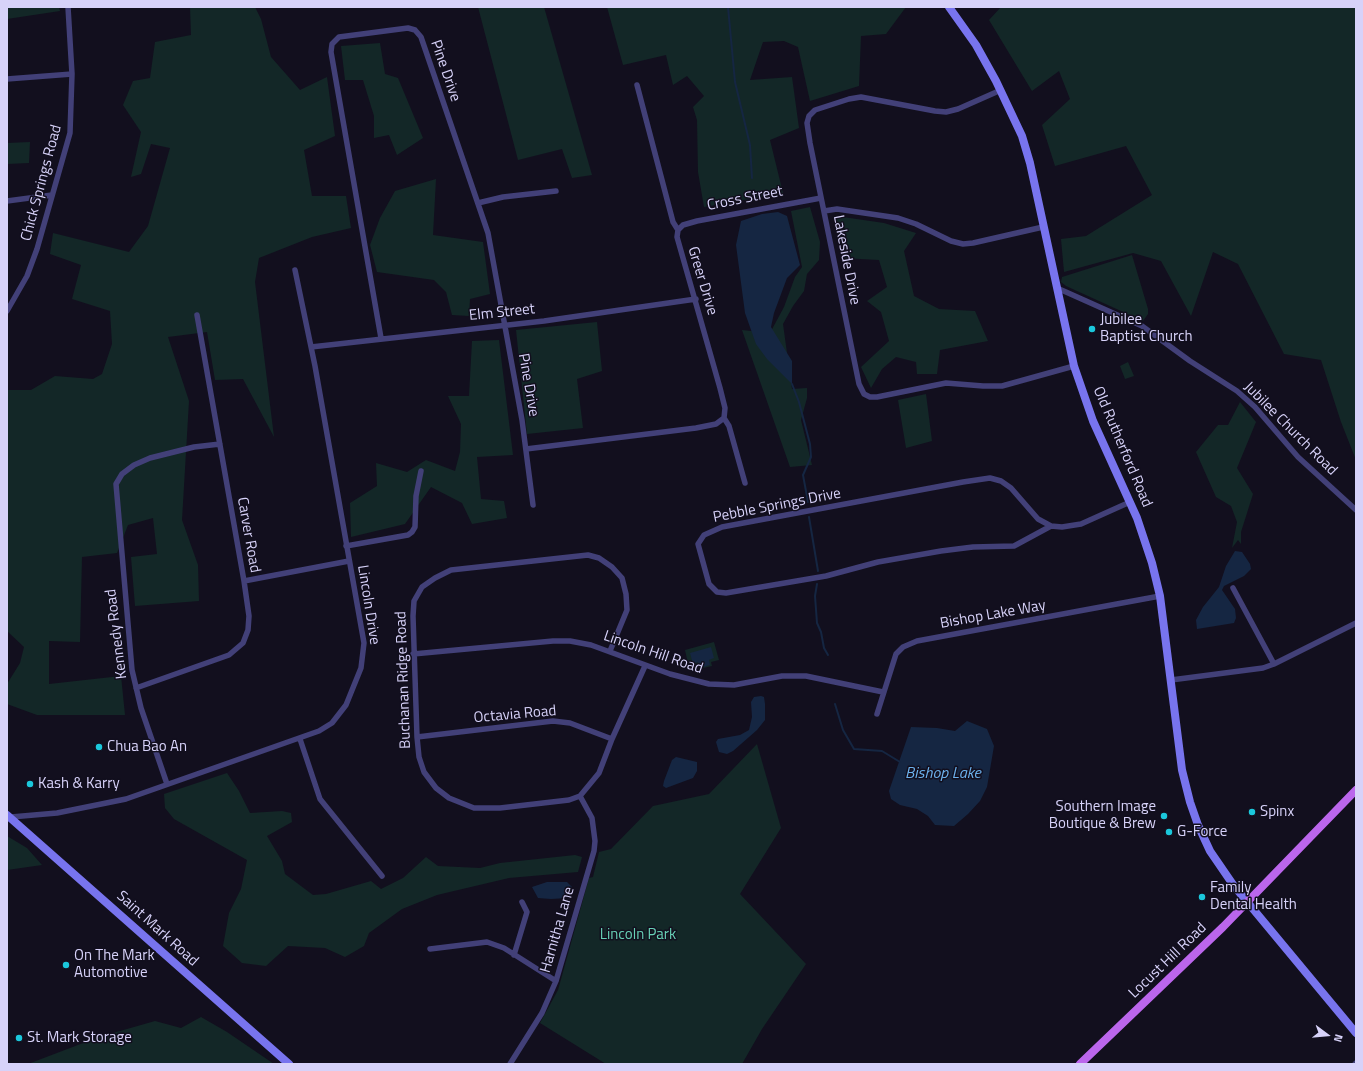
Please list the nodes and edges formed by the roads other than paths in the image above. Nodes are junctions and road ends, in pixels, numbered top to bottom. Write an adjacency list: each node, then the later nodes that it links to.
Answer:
1 (68, 7): 3 (street, Chick Springs Road)
2 (949, 7): 6 (street, Old Rutherford Road)
3 (72, 74): 4 (street); 8 (street, Chick Springs Road)
4 (7, 79)
5 (636, 86): 14 (street, Greer Drive)
6 (1001, 90): 9 (street, Lakeside Drive); 13 (street, Old Rutherford Road)
7 (556, 190): 11 (street)
8 (52, 196): 10 (street); 18 (street, Chick Springs Road)
9 (821, 198): 12 (street, Lakeside Drive); 14 (street, Cross Street)
10 (7, 201)
11 (478, 203): 20 (street, Pine Drive); 21 (street, Pine Drive)
12 (824, 211): 13 (street); 23 (street, Lakeside Drive)
13 (1043, 227): 16 (street, Old Rutherford Road)
14 (678, 230): 17 (street, Greer Drive)
15 (295, 270): 22 (street, Lincoln Drive)
16 (1056, 288): 23 (street, Old Rutherford Road); 31 (street, Jubilee Church Road)
17 (696, 299): 20 (street, Elm Street); 24 (street, Greer Drive)
18 (7, 311)
19 (197, 315): 25 (street, Carver Road)
20 (505, 324): 21 (street, Elm Street); 26 (street, Pine Drive)
21 (381, 338): 22 (street, Elm Street)
22 (311, 347): 33 (street, Lincoln Drive)
23 (1074, 366): 29 (street, Old Rutherford Road)
24 (724, 418): 26 (street); 28 (street, Greer Drive)
25 (220, 444): 35 (street, Carver Road); 44 (street, Kennedy Road)
26 (526, 449): 30 (street, Pine Drive)
27 (421, 471): 33 (street)
28 (745, 483)
29 (1130, 502): 32 (street, Pebble Springs Drive); 37 (street, Old Rutherford Road)
30 (533, 505)
31 (1356, 510)
32 (1051, 526): 32 (street, Pebble Springs Drive)
33 (346, 546): 34 (street, Lincoln Drive)
34 (349, 561): 35 (street); 48 (street, Lincoln Drive)
35 (244, 581): 44 (street, Carver Road)
36 (1233, 588): 41 (street)
37 (1160, 596): 43 (street, Old Rutherford Road); 45 (street, Bishop Lake Way)
38 (1356, 623): 41 (street)
39 (610, 651): 40 (street, Lincoln Hill Road); 40 (street, Buchanan Ridge Road); 42 (street, Lincoln Hill Road)
40 (413, 654): 47 (street, Buchanan Ridge Road)
41 (1274, 664): 43 (street)
42 (645, 666): 45 (street, Lincoln Hill Road); 49 (street)
43 (1171, 680): 56 (street, Old Rutherford Road)
44 (136, 688): 50 (street, Kennedy Road)
45 (883, 692): 46 (street, Bishop Lake Way)
46 (877, 714)
47 (417, 737): 49 (street, Octavia Road); 52 (street, Buchanan Ridge Road)
48 (300, 739): 50 (street, Lincoln Drive); 54 (street)
49 (612, 739): 52 (street)
50 (167, 784): 53 (street, Lincoln Drive)
51 (1356, 790): 56 (main road, Locust Hill Road)
52 (580, 796): 59 (street, Harnitha Lane)
53 (9, 816): 61 (street, Saint Mark Road)
54 (382, 876)
55 (522, 902): 58 (street)
56 (1247, 903): 60 (street, Old Rutherford Road); 63 (main road, Locust Hill Road)
57 (430, 949): 58 (street)
58 (514, 955): 59 (street)
59 (556, 981): 62 (street, Harnitha Lane)
60 (1356, 1033)
61 (289, 1064)
62 (510, 1064)
63 (1080, 1064)

